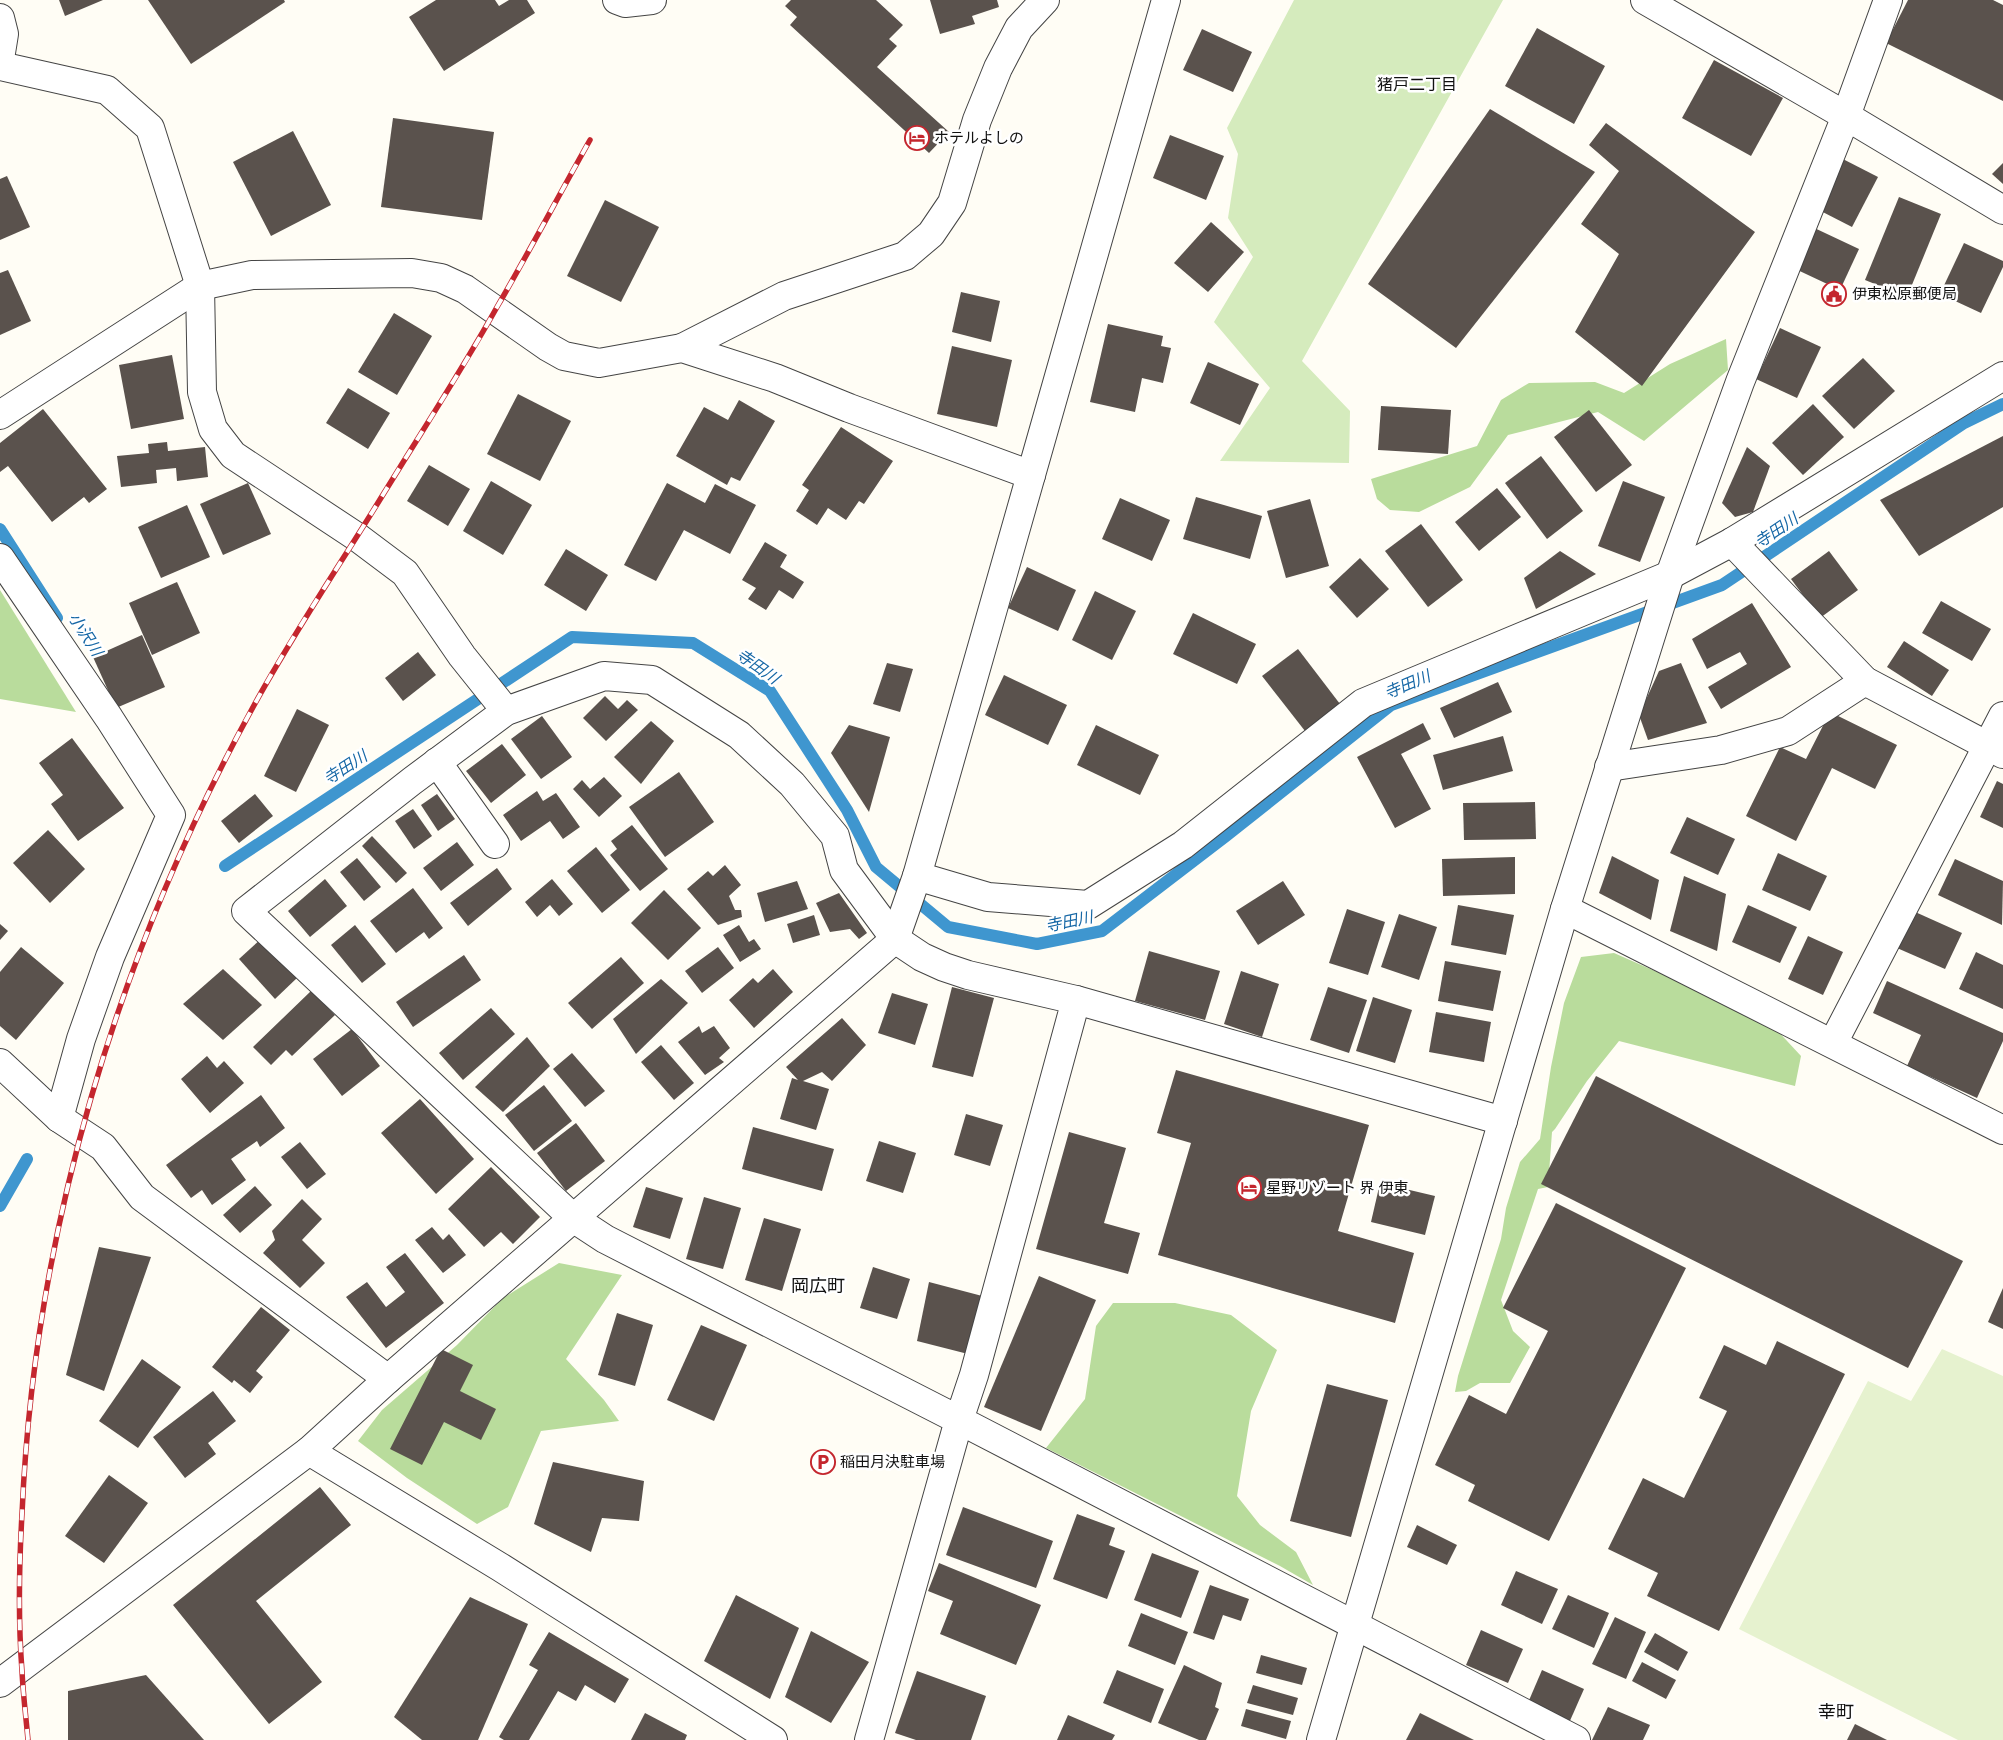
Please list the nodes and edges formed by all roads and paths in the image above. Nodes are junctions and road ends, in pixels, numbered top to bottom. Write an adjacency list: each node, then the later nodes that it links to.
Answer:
1 (617, 0): 2 (street)
2 (652, 0)
3 (1045, 0): 13 (street)
4 (1166, 0): 16 (street)
5 (1645, 0): 10 (street)
6 (1888, 0): 10 (street)
7 (0, 18): 8 (street)
8 (0, 59)
9 (0, 66): 12 (street)
10 (1846, 116): 11 (street); 19 (street)
11 (2003, 210)
12 (200, 286): 13 (street); 15 (street); 21 (street)
13 (682, 348): 16 (street)
14 (2003, 376): 17 (street)
15 (0, 414)
16 (1032, 476): 27 (street)
17 (1733, 543): 19 (street); 20 (street)
18 (0, 558): 33 (street)
19 (1670, 575): 25 (street); 27 (street)
20 (1865, 681): 23 (street); 25 (street)
21 (505, 709): 24 (street); 29 (street)
22 (2003, 716): 23 (street)
23 (1995, 750): 31 (street)
24 (437, 762): 26 (street); 36 (street)
25 (1609, 767): 28 (street)
26 (495, 844)
27 (917, 876): 29 (street)
28 (1565, 909): 31 (street); 34 (street)
29 (895, 939): 30 (street); 36 (street)
30 (1076, 1000): 34 (street); 38 (street)
31 (1833, 1043): 35 (street)
32 (0, 1063): 33 (street)
33 (59, 1118): 37 (street)
34 (1503, 1121): 40 (street)
35 (2003, 1130)
36 (573, 1218): 37 (street); 38 (street)
37 (388, 1379): 39 (street)
38 (959, 1420): 40 (street); 43 (street)
39 (309, 1451): 41 (street); 42 (street)
40 (1353, 1626): 44 (street); 45 (street)
41 (0, 1683)
42 (773, 1740)
43 (869, 1740)
44 (1321, 1740)
45 (1576, 1740)

